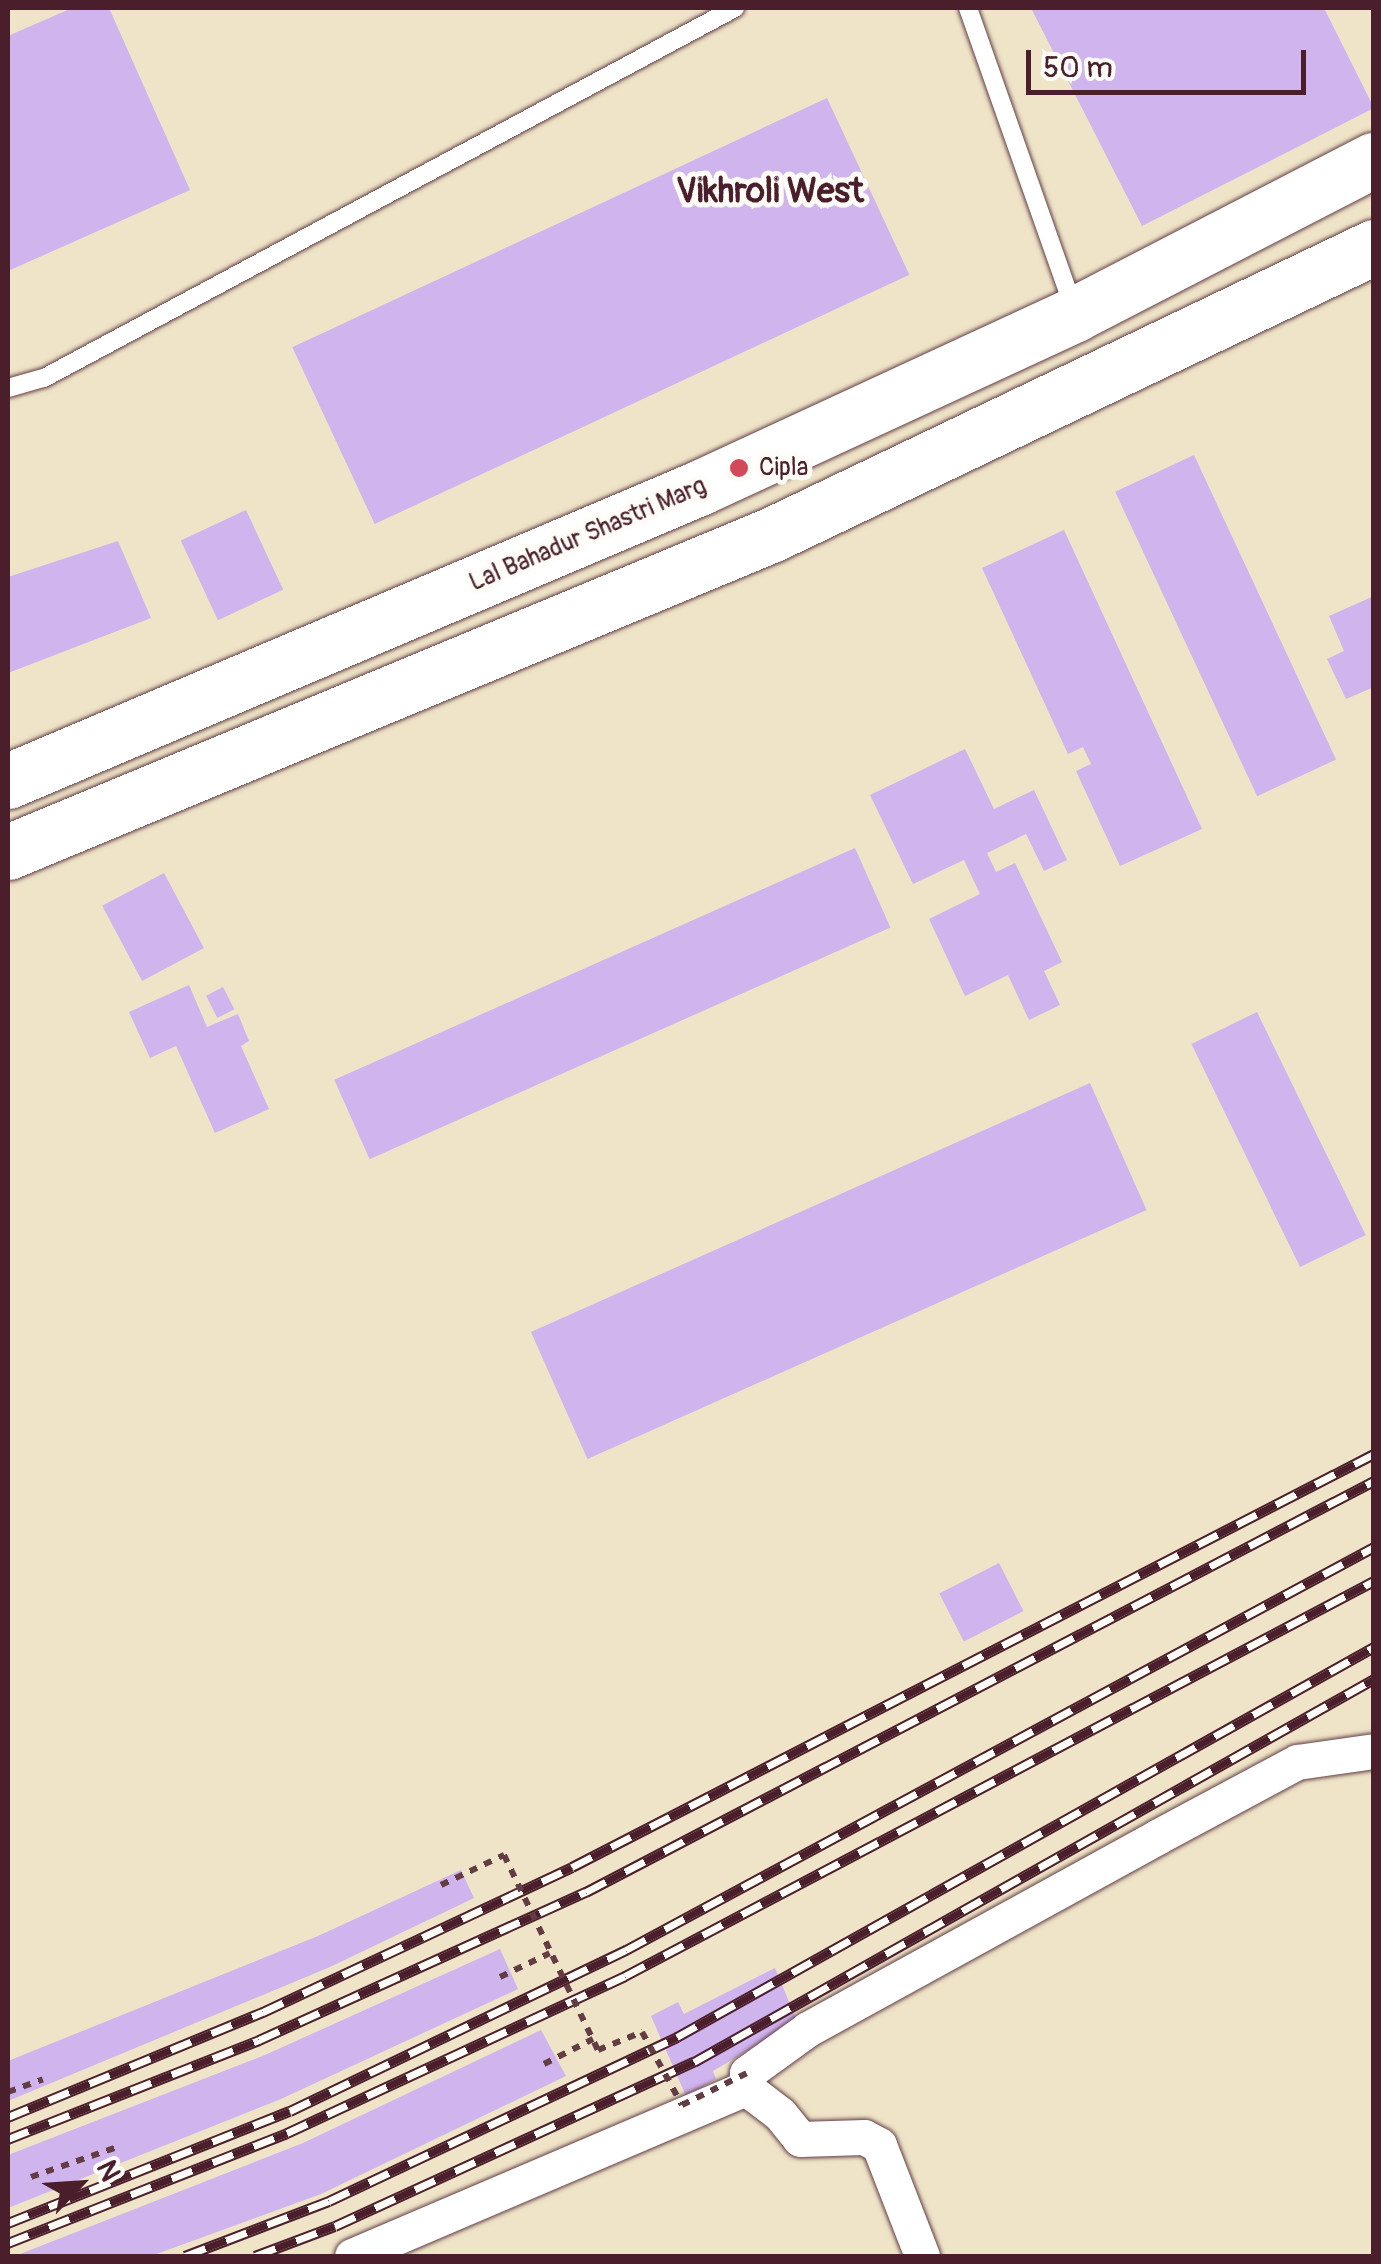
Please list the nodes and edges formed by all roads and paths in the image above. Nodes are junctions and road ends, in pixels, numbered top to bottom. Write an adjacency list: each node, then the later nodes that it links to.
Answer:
1 (734, 8): 6 (lane)
2 (968, 8): 5 (lane)
3 (1374, 160): 5 (main road, Lal Bahadur Shastri Marg)
4 (1374, 247): 8 (main road)
5 (1076, 314): 7 (main road, Lal Bahadur Shastri Marg)
6 (8, 388)
7 (700, 488): 8 (main road); 9 (main road, Lal Bahadur Shastri Marg)
8 (728, 552): 10 (main road)
9 (8, 781)
10 (8, 852)
11 (1374, 1751): 18 (street)
12 (441, 1884): 13 (path, bridge)
13 (550, 1953): 14 (path); 15 (path, bridge)
14 (500, 1977)
15 (593, 2039): 16 (path); 18 (path, bridge)
16 (544, 2064)
17 (43, 2079): 19 (path)
18 (747, 2080): 22 (street); 23 (street)
19 (8, 2092)
20 (120, 2146): 21 (path)
21 (31, 2178)
22 (352, 2256)
23 (922, 2256)

